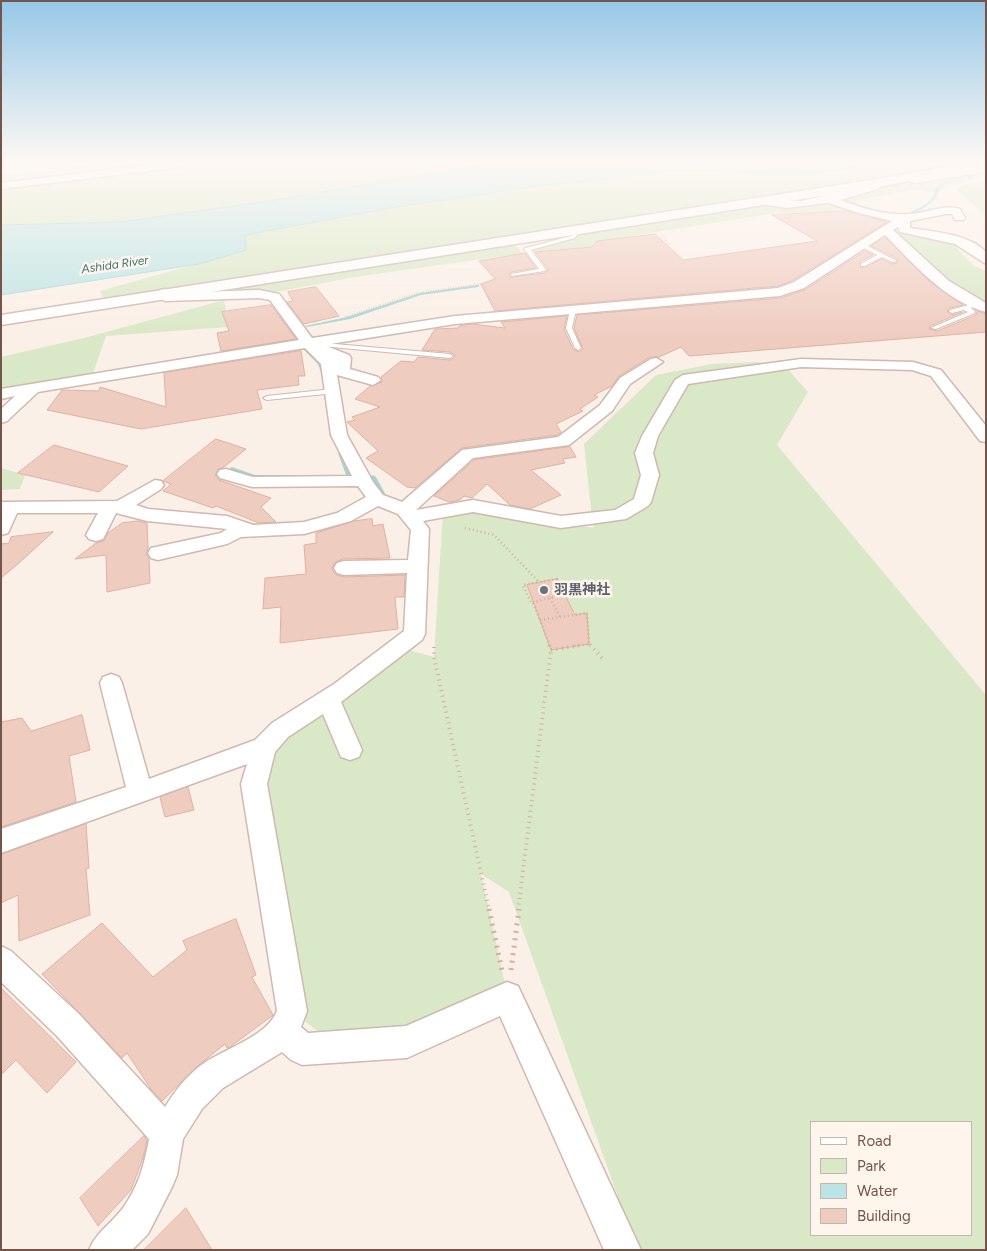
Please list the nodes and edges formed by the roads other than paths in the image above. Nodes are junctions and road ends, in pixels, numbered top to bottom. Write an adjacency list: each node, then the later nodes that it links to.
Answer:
1 (621, 222): 4 (street)
2 (897, 222): 5 (street)
3 (904, 222): 8 (street)
4 (578, 229): 11 (lane); 12 (street)
5 (886, 229): 6 (street); 13 (street)
6 (865, 247): 7 (lane); 14 (street)
7 (881, 255): 9 (lane); 10 (lane)
8 (986, 260)
9 (894, 261)
10 (863, 265)
11 (513, 275)
12 (165, 293): 16 (street); 18 (street)
13 (976, 307): 15 (lane); 17 (lane)
14 (573, 310): 18 (street); 19 (lane)
15 (952, 311)
16 (1, 320)
17 (934, 328)
18 (309, 344): 20 (lane); 22 (street); 23 (street); 24 (street)
19 (578, 348)
20 (450, 356)
21 (656, 362): 34 (street)
22 (373, 380)
23 (32, 389): 25 (street); 27 (street)
24 (332, 391): 26 (lane); 31 (street)
25 (1, 394)
26 (267, 398)
27 (1, 418)
28 (986, 436): 34 (street)
29 (226, 474): 31 (street)
30 (154, 485): 32 (street)
31 (370, 490): 34 (street); 36 (street)
32 (116, 507): 33 (street); 36 (street); 37 (street)
33 (5, 508): 35 (street)
34 (408, 513): 39 (street)
35 (1, 529)
36 (252, 532): 38 (street)
37 (96, 535)
38 (158, 553)
39 (418, 566): 40 (street); 42 (street)
40 (344, 568)
41 (111, 683): 45 (street)
42 (328, 699): 43 (street); 44 (street)
43 (264, 747): 45 (street); 48 (street)
44 (350, 750)
45 (140, 793): 46 (street)
46 (1, 841)
47 (1, 960): 49 (street)
48 (284, 1032): 49 (street); 51 (street)
49 (167, 1134): 50 (street)
50 (107, 1250)
51 (623, 1250)

